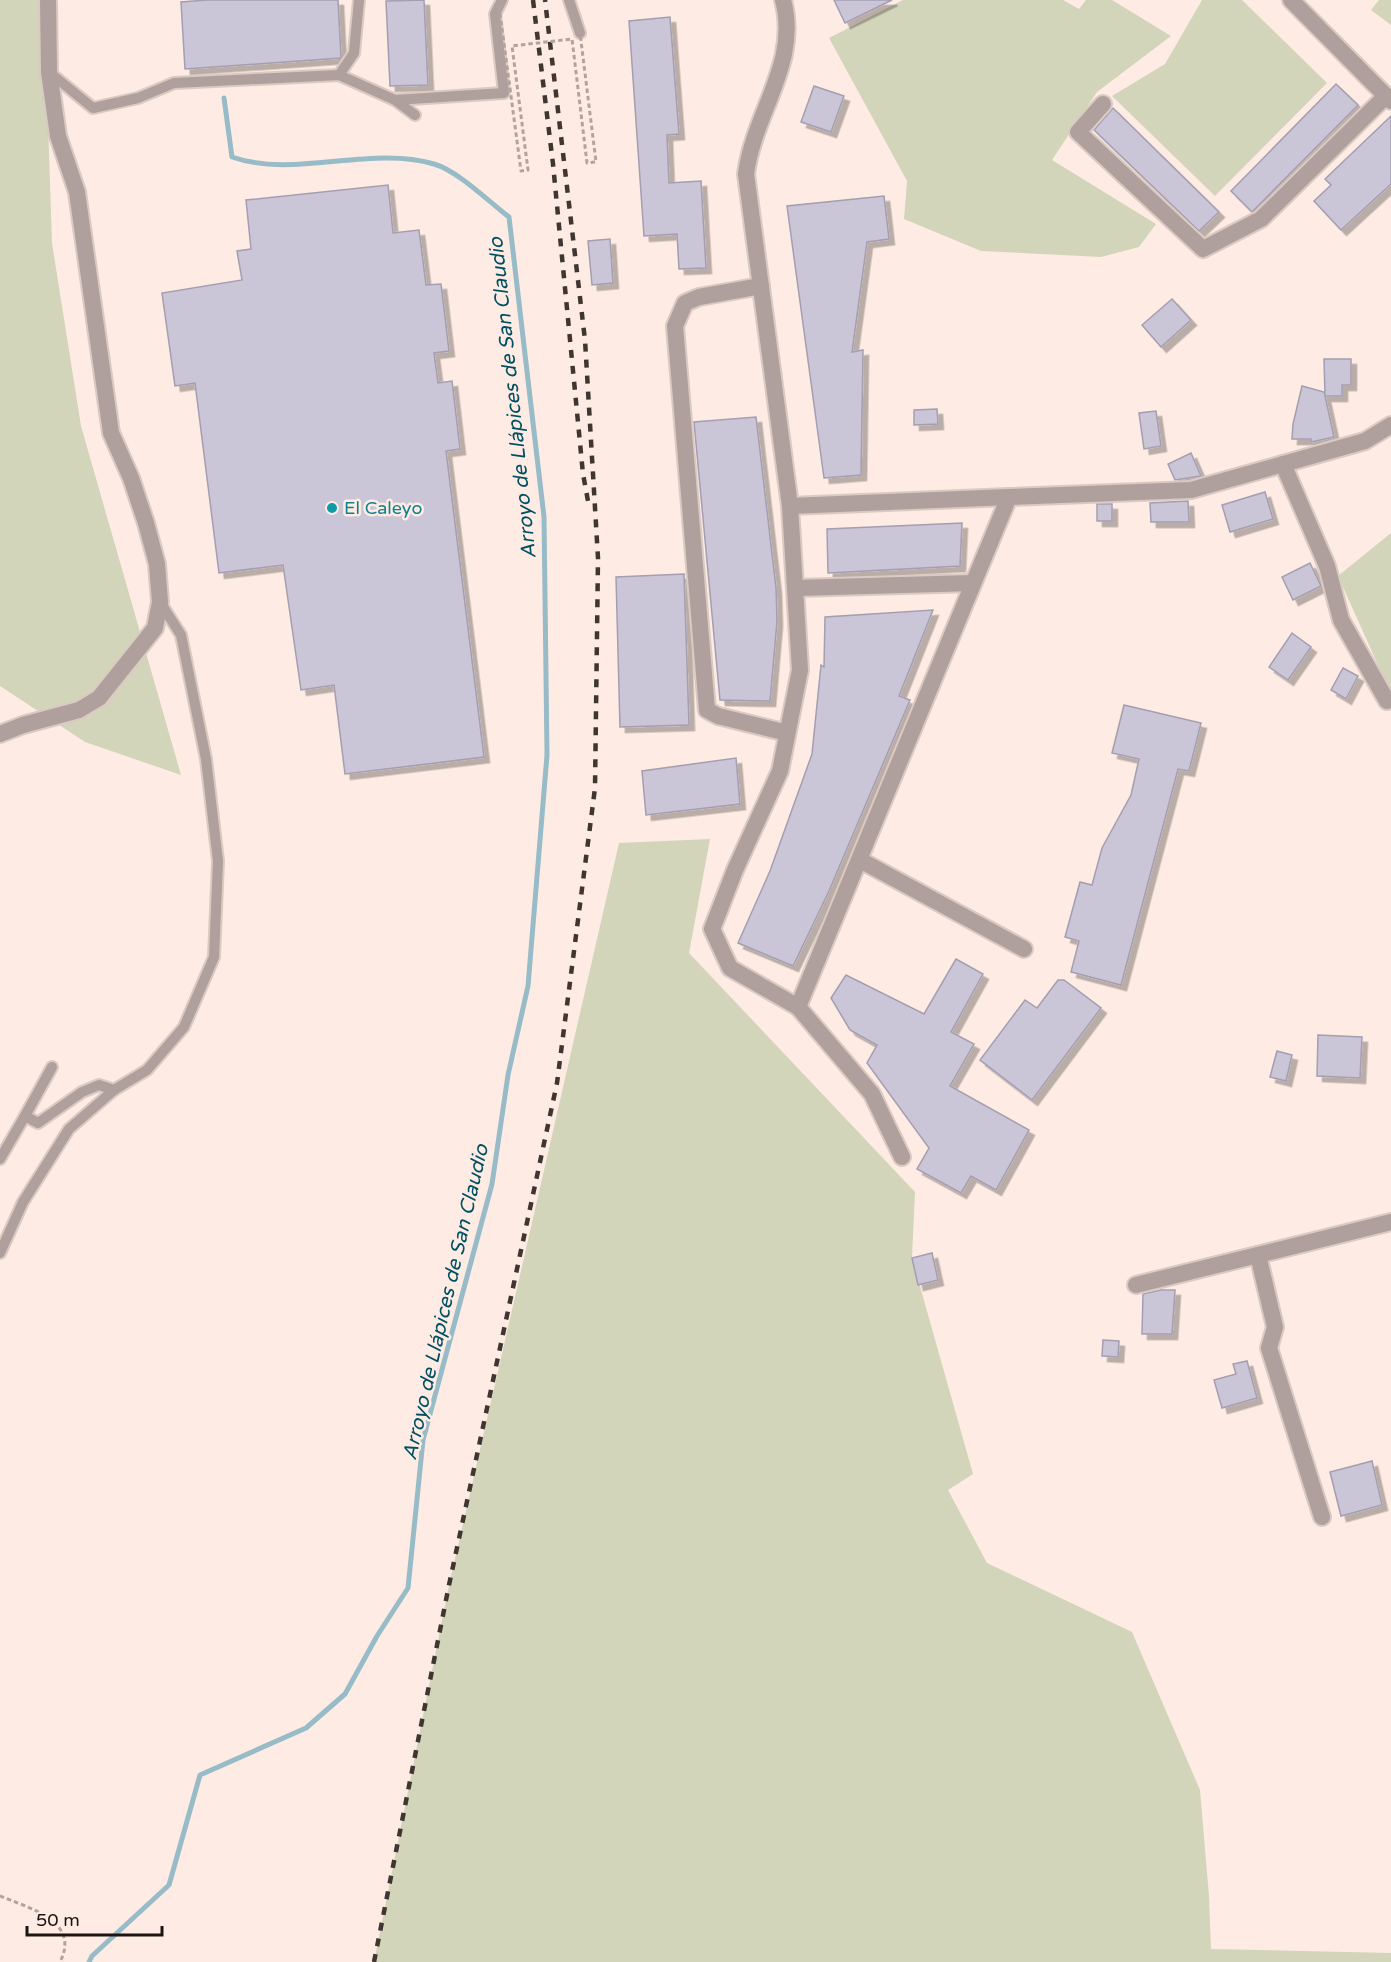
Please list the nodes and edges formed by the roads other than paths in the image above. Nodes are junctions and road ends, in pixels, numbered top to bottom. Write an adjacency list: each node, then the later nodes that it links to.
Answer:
1 (48, 0): 8 (street)
2 (359, 0): 9 (lane)
3 (569, 0): 7 (lane)
4 (783, 0): 14 (street)
5 (1291, 0): 10 (street)
6 (501, 3): 11 (lane)
7 (580, 33)
8 (49, 72): 9 (lane); 21 (street)
9 (339, 75): 11 (lane)
10 (1389, 98): 12 (street)
11 (395, 100): 13 (lane)
12 (1103, 104)
13 (415, 115)
14 (761, 286): 18 (street); 23 (street)
15 (1391, 425): 16 (street)
16 (1283, 464): 17 (street); 22 (street)
17 (1009, 497): 18 (street); 19 (street)
18 (790, 506): 20 (street)
19 (974, 583): 20 (street); 25 (street)
20 (797, 588): 23 (street)
21 (159, 602): 24 (street); 29 (lane)
22 (1387, 701)
23 (787, 733): 27 (street)
24 (0, 734)
25 (860, 860): 26 (street); 27 (street)
26 (1023, 949)
27 (798, 1007): 31 (street)
28 (52, 1067): 30 (lane)
29 (114, 1090): 30 (lane); 34 (lane)
30 (25, 1116): 32 (lane)
31 (902, 1156)
32 (0, 1159)
33 (1391, 1222): 35 (street)
34 (0, 1253)
35 (1258, 1255): 36 (street); 37 (street)
36 (1136, 1285)
37 (1322, 1517)

